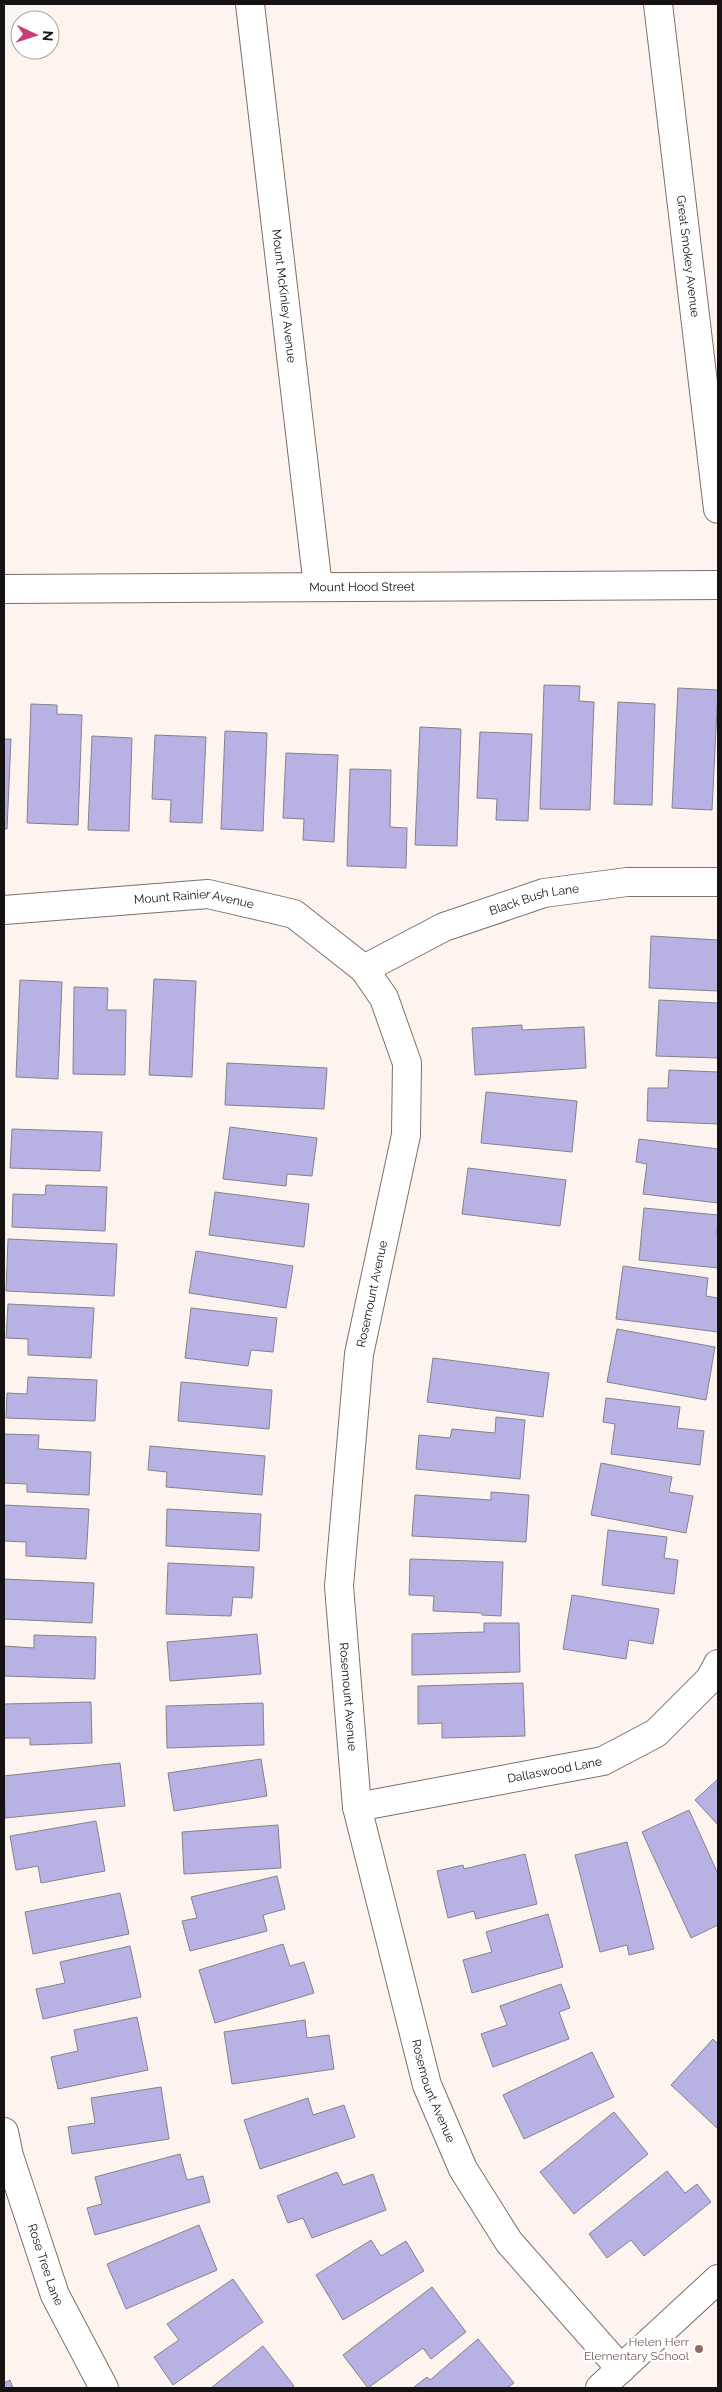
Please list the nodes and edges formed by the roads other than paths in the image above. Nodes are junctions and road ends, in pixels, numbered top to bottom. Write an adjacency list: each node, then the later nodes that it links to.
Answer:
1 (250, 4): 5 (street, Mount McKinley Avenue)
2 (658, 4): 3 (street, Great Smokey Avenue)
3 (718, 509)
4 (718, 584): 5 (street, Mount Hood Street)
5 (318, 587): 6 (street, Mount Hood Street)
6 (4, 589)
7 (718, 882): 9 (street, Black Bush Lane)
8 (4, 910): 9 (street, Mount Rainier Avenue)
9 (364, 969): 11 (street, Rosemount Avenue)
10 (718, 1664): 11 (street, Dallaswood Lane)
11 (356, 1807): 14 (street, Rosemount Avenue)
12 (4, 2132): 15 (street, Rose Tree Lane)
13 (718, 2279): 14 (street)
14 (621, 2370): 16 (street)
15 (104, 2388)
16 (600, 2388)

